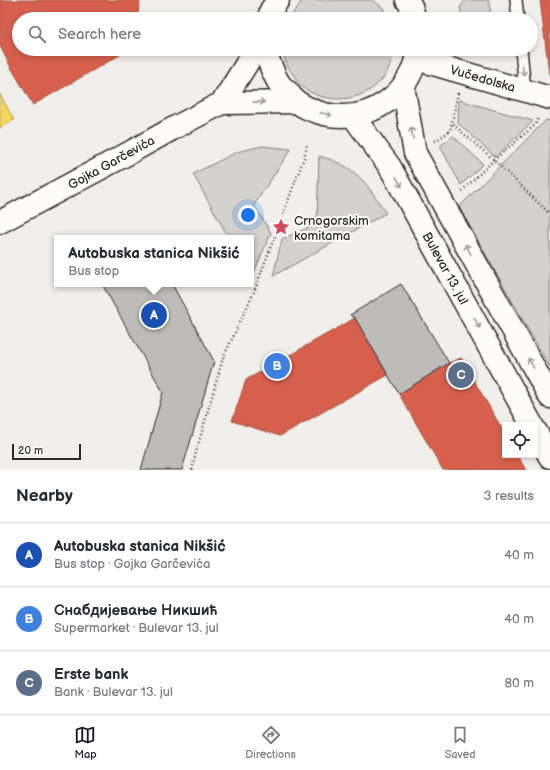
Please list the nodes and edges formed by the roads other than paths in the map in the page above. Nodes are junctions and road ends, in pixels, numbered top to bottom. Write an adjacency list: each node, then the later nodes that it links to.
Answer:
1 (278, 0): 4 (main road)
2 (407, 0): 5 (main road)
3 (516, 0): 6 (lane)
4 (271, 12)
5 (413, 12)
6 (517, 12)
7 (252, 56): 15 (main road)
8 (268, 56): 14 (main road)
9 (416, 56): 12 (main road)
10 (423, 56): 13 (main road, Vučedolska)
11 (522, 56): 13 (lane, one-way to 13)
12 (403, 86): 17 (main road); 19 (main road, one-way to 12)
13 (526, 90): 16 (main road, Vučedolska)
14 (296, 102): 15 (main road, one-way to 14); 17 (main road, one-way to 17)
15 (222, 103): 18 (main road, Gojka Garčevića)
16 (546, 106)
17 (353, 116): 20 (main road, Bulevar 13. jul, one-way to 20)
18 (0, 222)
19 (550, 397)
20 (530, 422)
21 (538, 435): 22 (main road)
22 (550, 457)

